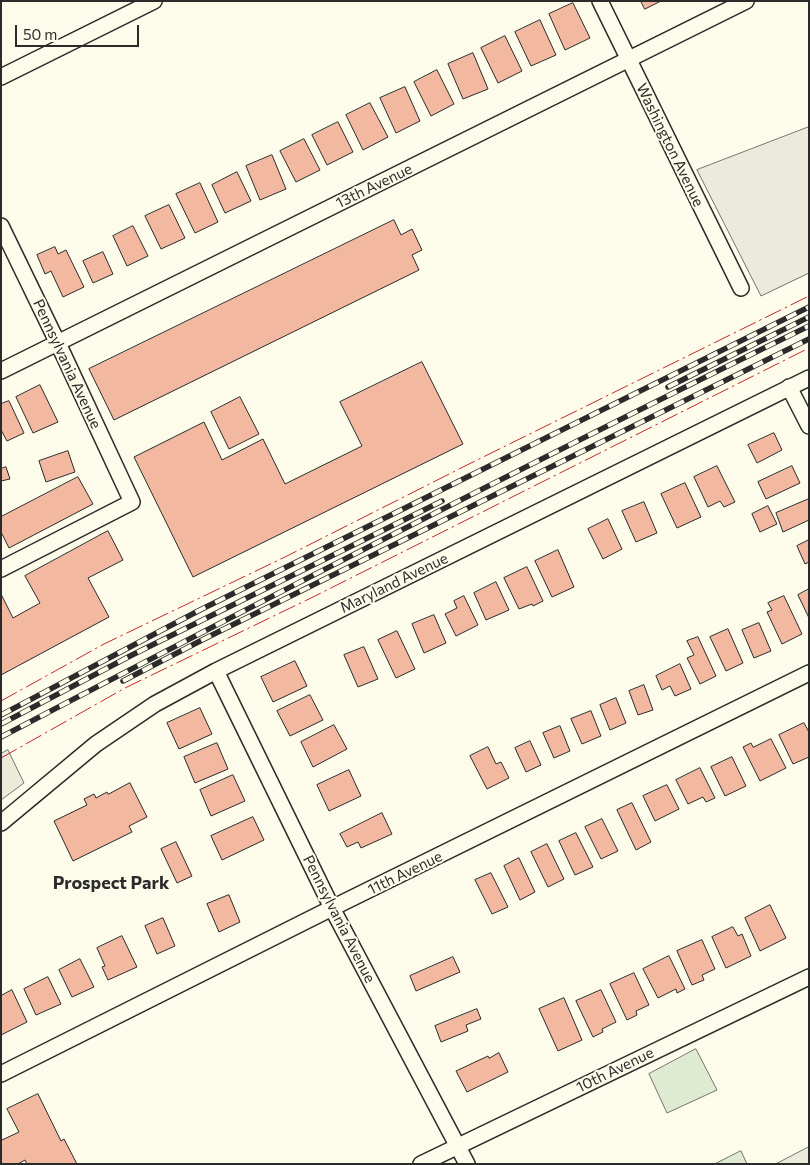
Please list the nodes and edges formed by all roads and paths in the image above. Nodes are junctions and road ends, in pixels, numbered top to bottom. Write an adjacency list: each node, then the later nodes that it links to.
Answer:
1 (154, 1): 5 (street)
2 (600, 1): 4 (street, Washington Avenue)
3 (746, 1): 4 (street, 13th Avenue)
4 (629, 60): 7 (street, Washington Avenue); 8 (street, 13th Avenue)
5 (1, 77)
6 (1, 226): 8 (street, Pennsylvania Avenue)
7 (741, 288)
8 (57, 343): 9 (street, 13th Avenue); 13 (street, Pennsylvania Avenue)
9 (1, 371)
10 (809, 378): 11 (street, Maryland Avenue)
11 (789, 387): 12 (street); 14 (street, Maryland Avenue)
12 (809, 426)
13 (1, 570)
14 (216, 671): 16 (street, Maryland Avenue); 17 (street, Pennsylvania Avenue)
15 (809, 673): 17 (street, 11th Avenue)
16 (1, 823)
17 (332, 908): 19 (street, 11th Avenue); 20 (street, Pennsylvania Avenue)
18 (809, 977): 20 (street, 10th Avenue)
19 (1, 1074)
20 (458, 1146): 21 (street, 10th Avenue); 22 (street, Pennsylvania Avenue)
21 (421, 1164)
22 (467, 1164)

